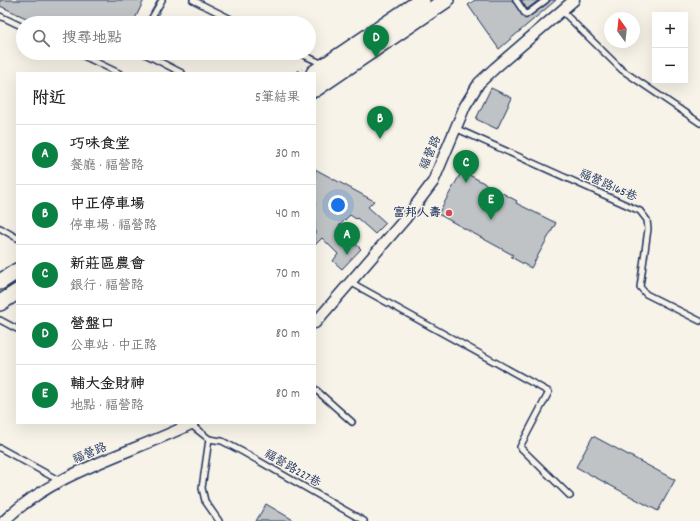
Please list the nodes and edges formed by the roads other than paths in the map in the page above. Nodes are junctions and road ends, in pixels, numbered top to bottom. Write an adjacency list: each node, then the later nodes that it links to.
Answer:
1 (162, 0): 10 (lane)
2 (193, 0): 11 (lane)
3 (422, 0): 16 (main road)
4 (446, 0): 19 (main road)
5 (516, 0): 6 (lane)
6 (546, 0)
7 (574, 0): 8 (street, 福營路)
8 (562, 10): 20 (lane); 21 (street, 福營路)
9 (0, 16): 12 (lane)
10 (153, 16)
11 (225, 16)
12 (16, 24)
13 (92, 60): 17 (lane)
14 (157, 60): 18 (lane)
15 (308, 60): 16 (lane)
16 (320, 69)
17 (117, 72)
18 (180, 72)
19 (316, 88)
20 (700, 123)
21 (455, 128): 26 (street, 福營路); 30 (lane, 福營路165巷)
22 (0, 228): 23 (lane)
23 (16, 237)
24 (16, 272): 25 (main road)
25 (0, 282)
26 (350, 282): 31 (street, 福營路); 40 (lane)
27 (16, 293): 28 (main road)
28 (0, 303)
29 (0, 320): 32 (lane)
30 (700, 321)
31 (316, 323)
32 (16, 328)
33 (316, 390): 34 (lane)
34 (352, 422)
35 (188, 424): 39 (street, 福營路)
36 (191, 424): 37 (lane, 福營路227巷)
37 (209, 439): 42 (lane); 43 (lane, 福營路227巷)
38 (0, 448): 39 (lane)
39 (60, 481): 41 (street, 福營路)
40 (570, 496)
41 (4, 521)
42 (219, 521)
43 (364, 521)

